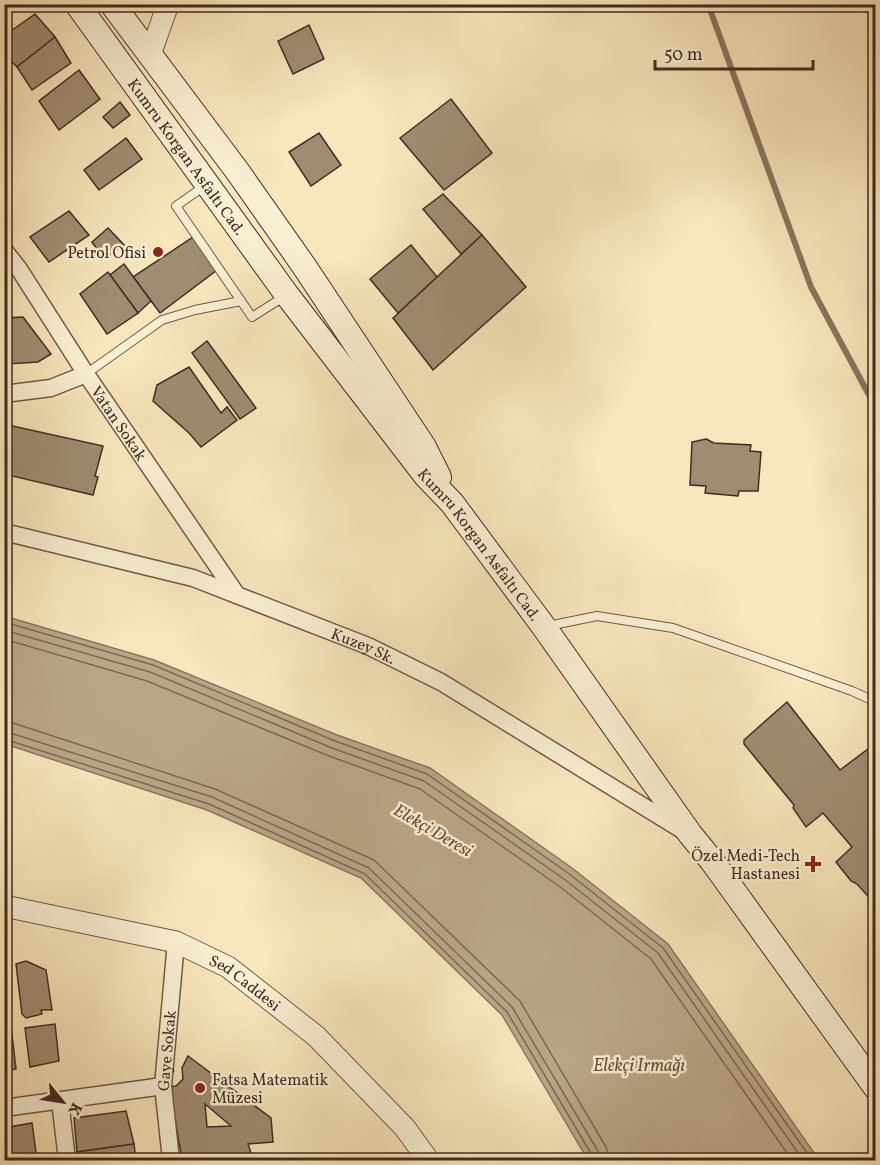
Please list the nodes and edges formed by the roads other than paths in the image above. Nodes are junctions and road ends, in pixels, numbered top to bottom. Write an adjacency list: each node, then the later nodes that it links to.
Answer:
1 (77, 4): 5 (main road, Kumru Korgan Asfaltı Cad.)
2 (112, 4): 4 (main road)
3 (168, 4): 4 (street)
4 (150, 55): 11 (main road)
5 (206, 185): 7 (main road, Kumru Korgan Asfaltı Cad.); 8 (lane)
6 (4, 250): 9 (street, Vatan Sokak)
7 (286, 295): 8 (lane); 11 (main road, Kumru Korgan Asfaltı Cad.)
8 (241, 301): 9 (lane)
9 (87, 374): 10 (street); 13 (street, Vatan Sokak)
10 (4, 394)
11 (452, 503): 14 (main road, Kumru Korgan Asfaltı Cad.)
12 (4, 532): 13 (street, Kuzey Sk.)
13 (237, 595): 16 (street, Kuzey Sk.)
14 (544, 627): 15 (lane); 16 (main road, Kumru Korgan Asfaltı Cad.)
15 (876, 702)
16 (690, 834): 19 (main road, Kumru Korgan Asfaltı Cad.)
17 (4, 906): 18 (street, Sed Caddesi)
18 (176, 942): 20 (street, Gaye Sokak); 25 (street, Sed Caddesi)
19 (869, 1075)
20 (163, 1086): 21 (street); 24 (street, Gaye Sokak)
21 (60, 1101): 22 (street); 23 (street)
22 (4, 1108)
23 (67, 1161)
24 (171, 1161)
25 (428, 1161)

